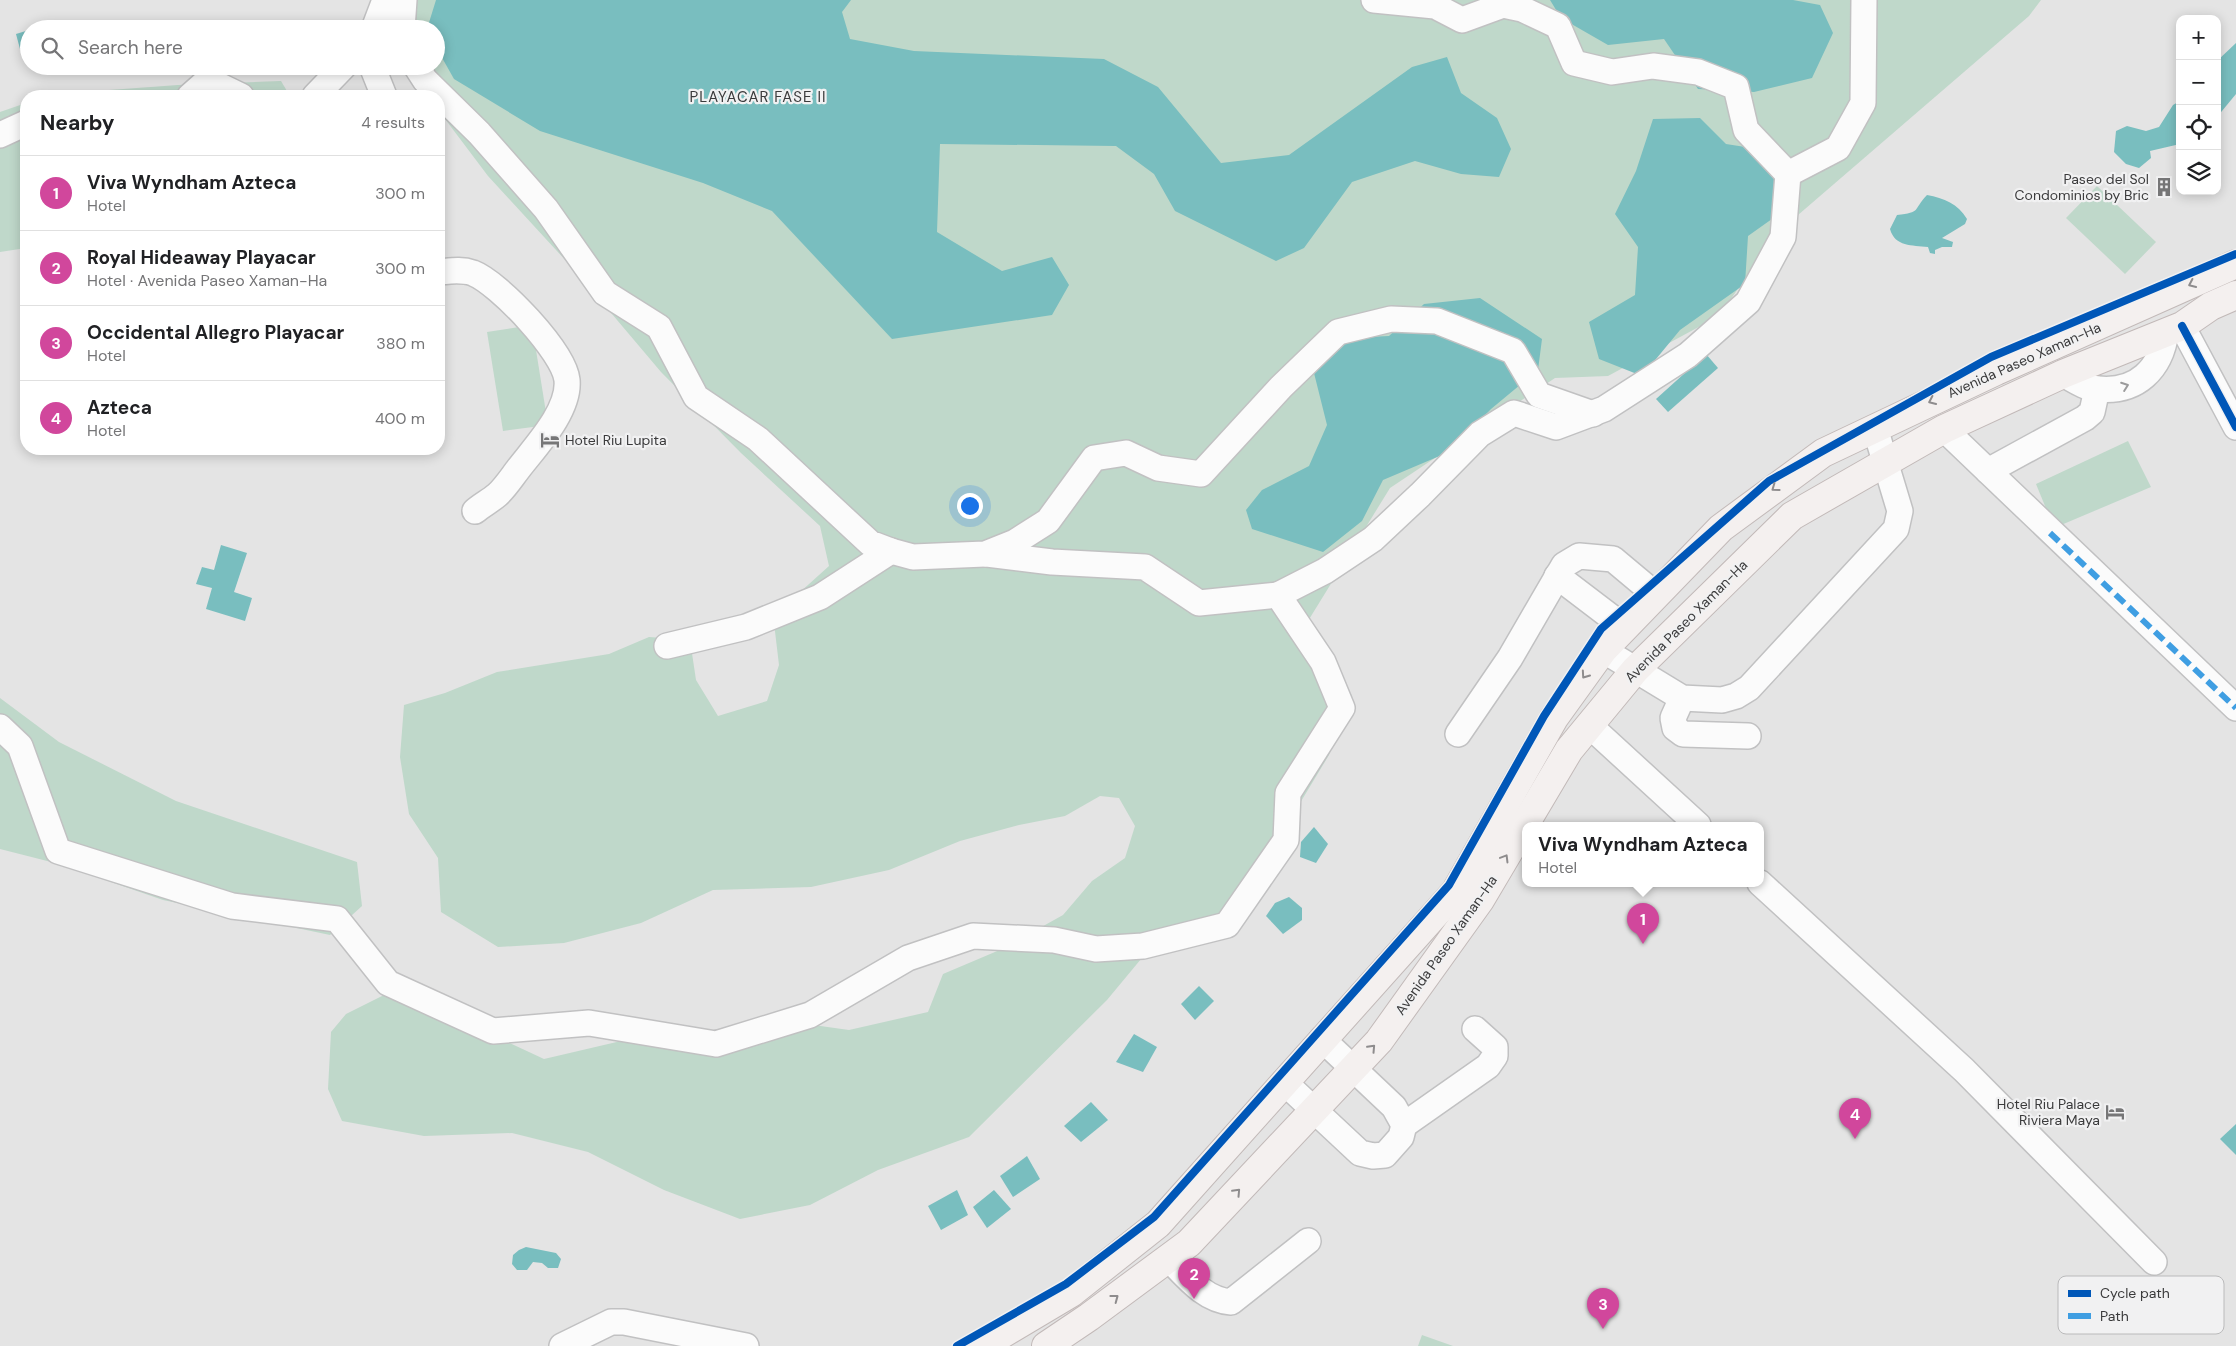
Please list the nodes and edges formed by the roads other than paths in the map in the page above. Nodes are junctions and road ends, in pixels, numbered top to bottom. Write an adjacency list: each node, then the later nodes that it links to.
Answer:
1 (385, 0): 6 (street)
2 (404, 0): 7 (street)
3 (1374, 0): 5 (street)
4 (1864, 0): 19 (street)
5 (1519, 4): 19 (street)
6 (377, 20)
7 (403, 20)
8 (335, 75): 13 (street)
9 (376, 75): 14 (street)
10 (422, 75): 15 (street)
11 (197, 90): 12 (street)
12 (229, 90)
13 (321, 90)
14 (382, 90)
15 (435, 90)
16 (445, 100): 33 (street)
17 (20, 126): 18 (street)
18 (0, 135)
19 (1788, 174): 26 (street)
20 (2236, 264): 28 (main road, Avenida Paseo Xaman-Ha, one-way to 28)
21 (445, 271): 32 (street)
22 (2236, 295): 23 (main road, Avenida Paseo Xaman-Ha)
23 (2174, 329): 24 (main road, Avenida Paseo Xaman-Ha); 25 (street, one-way to 23); 27 (street)
24 (2063, 374): 25 (street); 29 (main road, Avenida Paseo Xaman-Ha)
25 (2097, 389): 31 (street)
26 (1594, 414): 34 (street); 36 (street)
27 (2236, 427)
28 (1875, 428): 30 (street); 37 (main road, Avenida Paseo Xaman-Ha, one-way to 37)
29 (1944, 429): 30 (main road, Avenida Paseo Xaman-Ha); 31 (street)
30 (1885, 461): 41 (main road, Avenida Paseo Xaman-Ha); 42 (street)
31 (1988, 471): 43 (street)
32 (475, 510)
33 (891, 551): 34 (street); 39 (street)
34 (984, 554): 36 (street)
35 (1557, 576): 37 (street); 38 (street); 46 (street)
36 (1278, 595): 45 (street)
37 (1656, 595): 38 (main road, Avenida Paseo Xaman-Ha)
38 (1624, 628): 40 (main road, Avenida Paseo Xaman-Ha)
39 (667, 646)
40 (1603, 650): 41 (street); 50 (main road, Avenida Paseo Xaman-Ha, one-way to 50)
41 (1635, 670): 42 (street); 44 (main road, Avenida Paseo Xaman-Ha)
42 (1682, 698): 47 (street)
43 (2236, 708)
44 (1590, 726): 48 (street); 50 (main road, Avenida Paseo Xaman-Ha, one-way to 44)
45 (0, 727)
46 (1458, 734)
47 (1748, 736)
48 (1695, 822)
49 (1764, 887): 59 (street)
50 (1468, 896): 52 (main road, Avenida Paseo Xaman-Ha); 53 (main road, Avenida Paseo Xaman-Ha, one-way to 50)
51 (1475, 1029): 56 (street)
52 (1322, 1039): 53 (street); 54 (main road, Avenida Paseo Xaman-Ha)
53 (1354, 1067): 55 (main road, Avenida Paseo Xaman-Ha); 56 (street)
54 (1284, 1082): 55 (street); 60 (main road, Avenida Paseo Xaman-Ha)
55 (1315, 1109): 56 (street); 58 (main road, Avenida Paseo Xaman-Ha, one-way to 55)
56 (1404, 1125)
57 (1308, 1240): 58 (street)
58 (1168, 1258): 61 (main road, Avenida Paseo Xaman-Ha, one-way to 58)
59 (2154, 1262)
60 (1071, 1293): 61 (main road); 63 (main road, Avenida Paseo Xaman-Ha)
61 (1089, 1318): 62 (main road, Avenida Paseo Xaman-Ha)
62 (1051, 1344)
63 (988, 1345)
64 (562, 1346): 65 (street)
65 (746, 1346)

